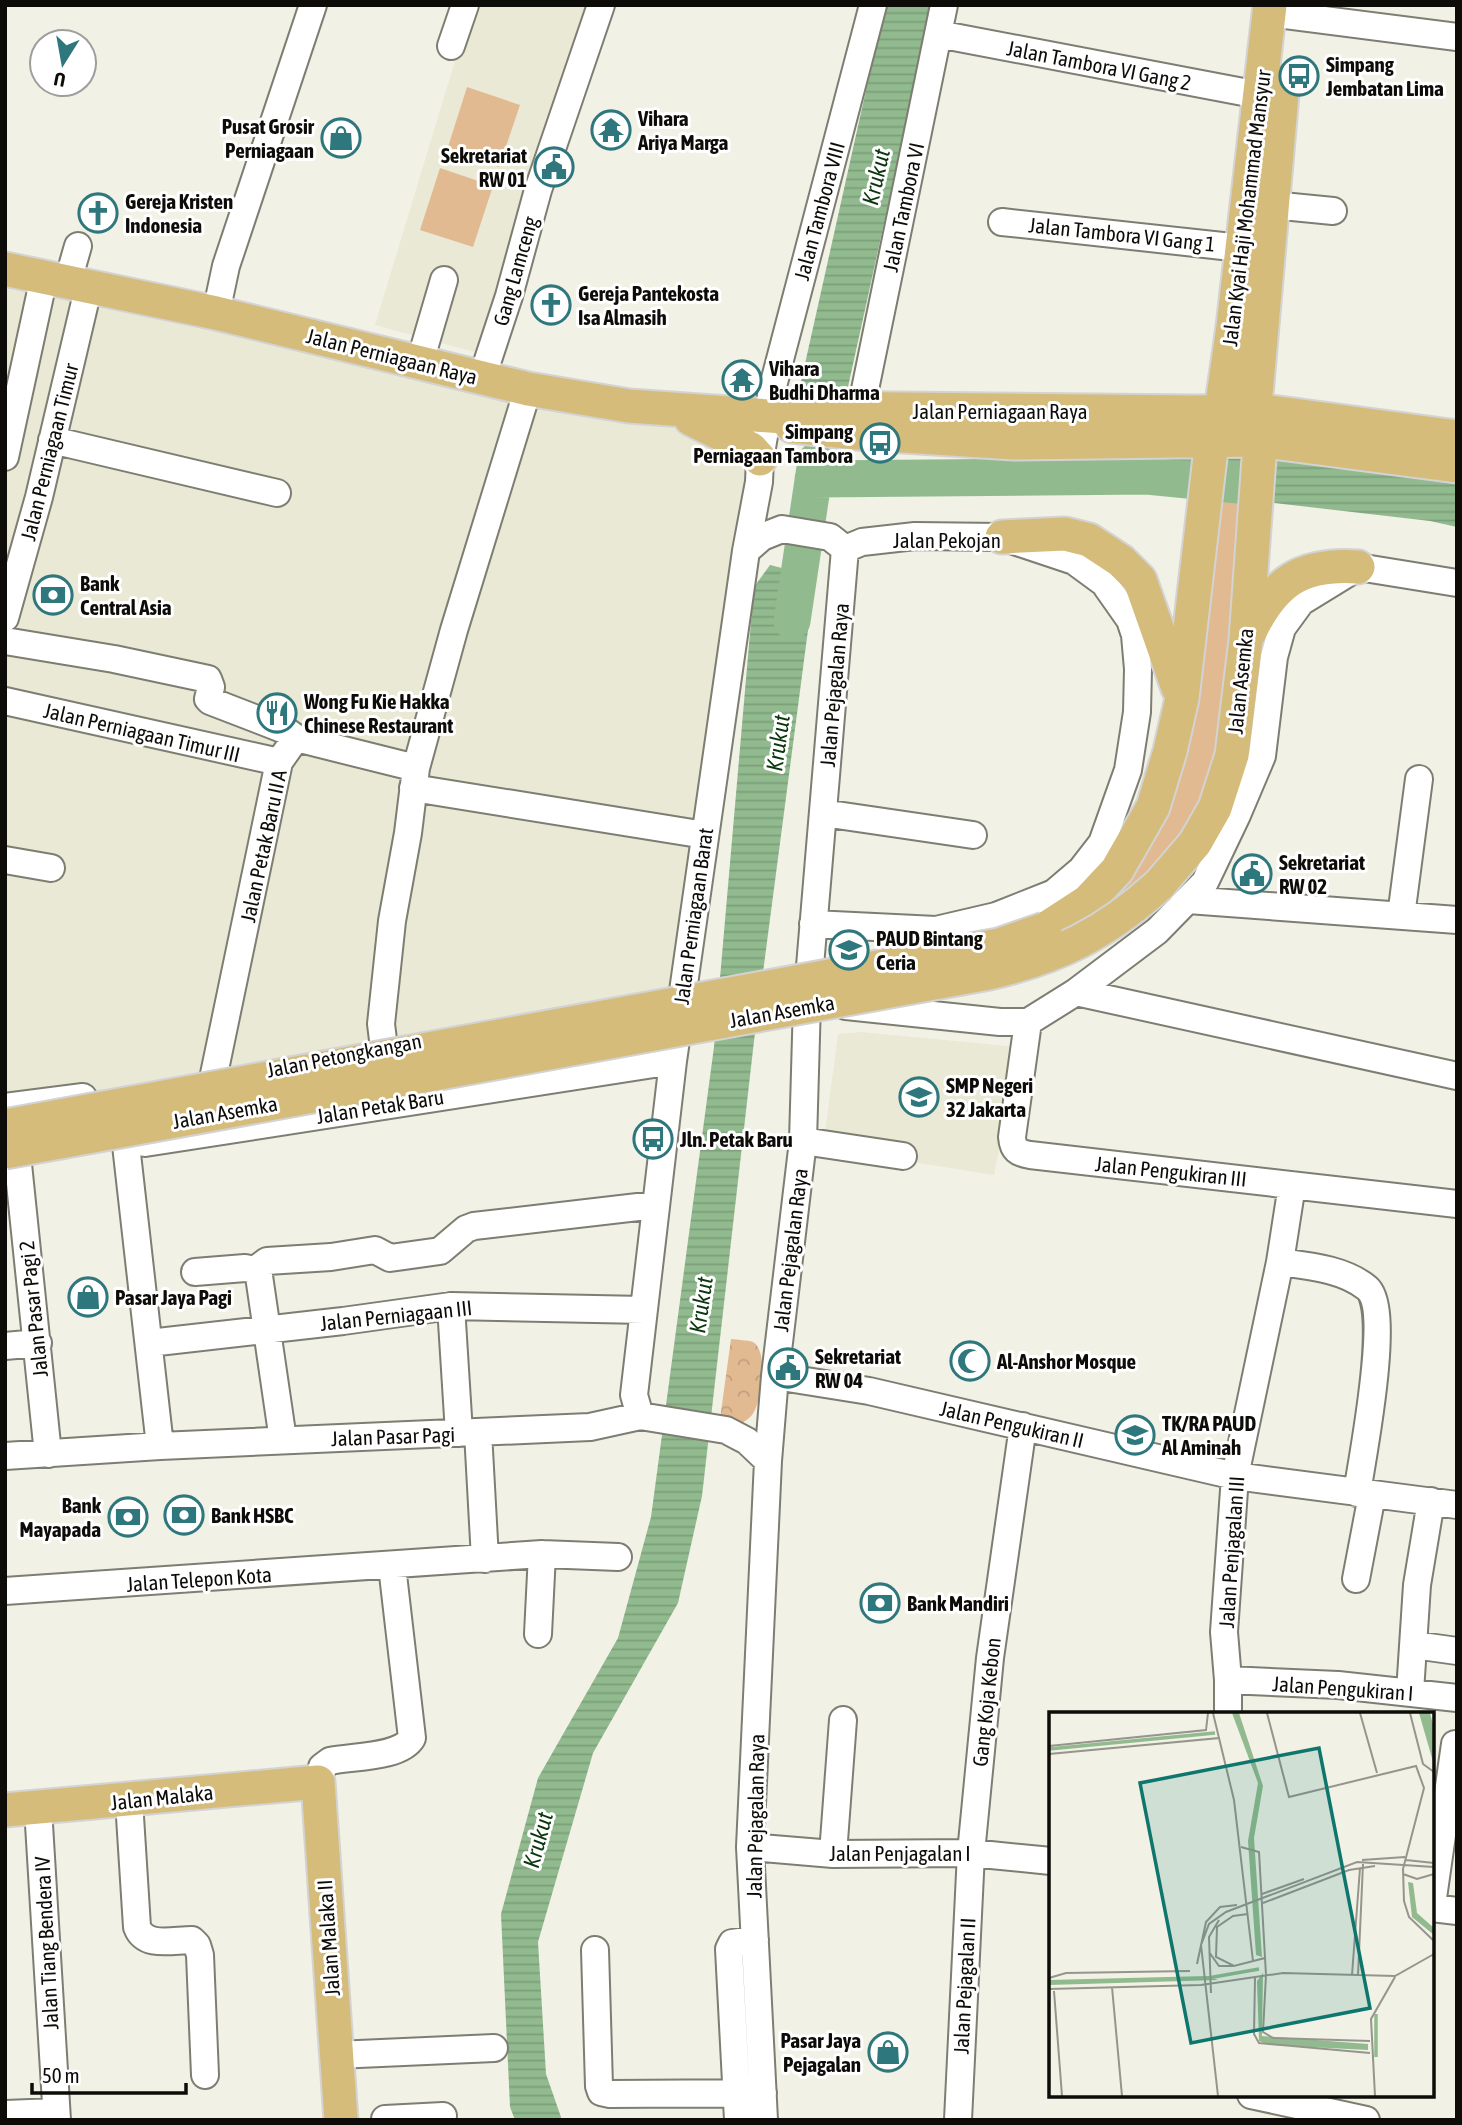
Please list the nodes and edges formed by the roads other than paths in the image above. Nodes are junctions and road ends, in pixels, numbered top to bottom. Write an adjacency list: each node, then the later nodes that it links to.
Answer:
1 (313, 5): 19 (street)
2 (465, 5): 9 (street)
3 (601, 5): 21 (street, Gang Lamceng)
4 (873, 5): 24 (street, Jalan Tambora VIII)
5 (944, 5): 7 (street, Jalan Tambora VI)
6 (1279, 9): 8 (street); 10 (main road, Jalan Kyai Haji Mohammad Mansyur); 11 (main road, Jalan Kyai Haji Mohammad Mansyur)
7 (938, 34): 10 (street, Jalan Tambora VI Gang 2); 25 (street, Jalan Tambora VI)
8 (1457, 37)
9 (451, 46)
10 (1259, 96): 15 (main road, Jalan Kyai Haji Mohammad Mansyur)
11 (1272, 205): 12 (street); 15 (main road, Jalan Kyai Haji Mohammad Mansyur)
12 (1334, 211)
13 (1002, 222): 15 (street, Jalan Tambora VI Gang 1)
14 (78, 246): 18 (street)
15 (1255, 249): 26 (main road, Jalan Kyai Haji Mohammad Mansyur); 27 (main road, Jalan Kyai Haji Mohammad Mansyur)
16 (5, 269): 18 (main road, Jalan Perniagaan Raya)
17 (444, 280): 20 (street)
18 (67, 281): 19 (main road, Jalan Perniagaan Raya); 29 (street, Jalan Perniagaan Timur); 30 (street, Jalan Perniagaan Timur)
19 (216, 313): 20 (main road, Jalan Perniagaan Raya)
20 (420, 362): 21 (main road, Jalan Perniagaan Raya)
21 (482, 378): 22 (main road, Jalan Perniagaan Raya)
22 (528, 389): 23 (main road, Jalan Perniagaan Raya); 49 (street)
23 (672, 411): 24 (main road, Jalan Perniagaan Raya); 32 (main road)
24 (783, 417): 25 (main road, Jalan Perniagaan Raya); 32 (street, Jalan Perniagaan Barat)
25 (858, 417): 26 (main road, Jalan Perniagaan Raya)
26 (1215, 436): 27 (main road, Jalan Perniagaan Raya); 34 (main road, Jalan Kyai Haji Mohammad Mansyur)
27 (1257, 436): 28 (main road); 31 (main road); 35 (main road, Jalan Kyai Haji Mohammad Mansyur)
28 (1457, 437)
29 (52, 440): 33 (street); 42 (street, Jalan Perniagaan Timur)
30 (5, 457)
31 (1457, 466)
32 (760, 471): 36 (street); 39 (street, Jalan Perniagaan Barat)
33 (277, 493)
34 (1200, 522): 45 (main road, Jalan Asemka)
35 (1254, 522): 43 (main road, Jalan Asemka)
36 (785, 529): 38 (street, Jalan Pekojan); 39 (street)
37 (1002, 537): 38 (street, Jalan Pekojan); 45 (main road); 60 (street, Jalan Pekojan)
38 (838, 543): 51 (street, Jalan Pejagalan Raya)
39 (746, 551): 52 (street, Jalan Perniagaan Barat)
40 (1357, 567): 41 (street); 43 (main road); 56 (street)
41 (1457, 583)
42 (5, 618)
43 (1246, 640): 75 (main road, Jalan Asemka, bridge)
44 (5, 641): 47 (street)
45 (1182, 698): 71 (main road, Jalan Asemka, bridge)
46 (5, 701): 48 (street, Jalan Perniagaan Timur III)
47 (296, 738): 48 (street, Jalan Petak Baru II A); 49 (street)
48 (279, 762): 69 (street, Jalan Petak Baru II A)
49 (414, 778): 52 (street); 66 (street)
50 (1419, 779): 57 (street)
51 (823, 813): 53 (street); 59 (street, Jalan Pejagalan Raya)
52 (705, 835): 62 (street, Jalan Perniagaan Barat)
53 (973, 835)
54 (5, 860): 55 (street)
55 (51, 868)
56 (1188, 900): 57 (street); 61 (street)
57 (1401, 916): 58 (street)
58 (1457, 920)
59 (813, 924): 60 (street, Jalan Pekojan); 63 (street, Jalan Pejagalan Raya)
60 (917, 930): 64 (street)
61 (1076, 992): 65 (street); 68 (street)
62 (682, 993): 66 (street, Jalan Petongkangan); 67 (street, Jalan Perniagaan Barat)
63 (807, 1002): 64 (street); 72 (street, Jalan Pejagalan Raya)
64 (921, 1014): 65 (street)
65 (1028, 1022): 76 (street, Jalan Pengukiran III)
66 (384, 1048): 69 (street, Jalan Petongkangan)
67 (673, 1061): 73 (street, Jalan Petak Baru); 78 (street, Jalan Perniagaan Barat)
68 (1457, 1076)
69 (213, 1079): 70 (street, Jalan Petongkangan)
70 (5, 1107)
71 (5, 1126)
72 (803, 1141): 74 (street); 88 (street, Jalan Pejagalan Raya)
73 (126, 1146): 75 (street, Jalan Petak Baru); 86 (street)
74 (902, 1156)
75 (9, 1161): 85 (street, Jalan Pasar Pagi 2)
76 (1292, 1185): 77 (street, Jalan Pengukiran III); 79 (street, Jalan Penjagalan III)
77 (1457, 1204)
78 (655, 1205): 80 (street); 83 (street, Jalan Perniagaan Barat)
79 (1280, 1262): 97 (street, Jalan Penjagalan III); 98 (street)
80 (255, 1269): 81 (street); 84 (street)
81 (195, 1272)
82 (452, 1306): 83 (street, Jalan Perniagaan III); 84 (street, Jalan Perniagaan III); 91 (street)
83 (644, 1310): 89 (street, Jalan Perniagaan Barat)
84 (268, 1330): 86 (street, Jalan Perniagaan III); 92 (street)
85 (38, 1343): 87 (street); 94 (street, Jalan Pasar Pagi 2)
86 (149, 1343): 93 (street)
87 (5, 1346)
88 (775, 1376): 90 (street, Jalan Pengukiran II); 96 (street, Jalan Pejagalan Raya)
89 (648, 1418): 91 (street, Jalan Pasar Pagi); 96 (street, Jalan Pasar Pagi)
90 (1023, 1426): 97 (street, Jalan Pengukiran II); 120 (street, Gang Koja Kebon)
91 (468, 1433): 92 (street, Jalan Pasar Pagi); 102 (street)
92 (283, 1440): 93 (street, Jalan Pasar Pagi)
93 (160, 1446): 94 (street, Jalan Pasar Pagi)
94 (48, 1454): 95 (street, Jalan Pasar Pagi)
95 (5, 1456)
96 (768, 1461): 119 (street, Jalan Pejagalan Raya)
97 (1236, 1476): 98 (street, Jalan Pengukiran II); 109 (street, Jalan Penjagalan III)
98 (1364, 1494): 99 (street, Jalan Pengukiran II); 104 (street)
99 (1444, 1503): 107 (street)
100 (542, 1554): 101 (street, Jalan Telepon Kota); 102 (street, Jalan Telepon Kota); 106 (street)
101 (618, 1557)
102 (485, 1559): 103 (street, Jalan Telepon Kota)
103 (392, 1566): 105 (street, Jalan Telepon Kota); 115 (street)
104 (1356, 1578)
105 (5, 1591)
106 (538, 1634)
107 (1414, 1645): 108 (street); 110 (street)
108 (1457, 1651)
109 (1228, 1680): 110 (street, Jalan Pengukiran I); 112 (street, Jalan Penjagalan III)
110 (1410, 1692): 111 (street, Jalan Pengukiran I)
111 (1457, 1698)
112 (1228, 1712)
113 (843, 1720): 121 (street)
114 (1456, 1740): 123 (street)
115 (324, 1771): 116 (main road, Jalan Malaka); 129 (main road, Jalan Malaka II)
116 (129, 1801): 117 (main road, Jalan Malaka); 130 (street)
117 (38, 1808): 118 (main road, Jalan Malaka); 135 (street, Jalan Tiang Bendera IV)
118 (5, 1810)
119 (750, 1847): 121 (street, Jalan Penjagalan I); 126 (street, Jalan Pejagalan Raya)
120 (971, 1853): 121 (street, Jalan Penjagalan I); 122 (street, Jalan Penjagalan I); 140 (street, Jalan Pejagalan II)
121 (833, 1854)
122 (1049, 1861)
123 (1434, 1893)
124 (1434, 1907): 125 (street)
125 (1457, 1911)
126 (755, 1940): 131 (street, Jalan Pejagalan Raya); 133 (street)
127 (595, 1951): 133 (street)
128 (494, 2048): 129 (street)
129 (336, 2055): 138 (main road, Jalan Malaka II)
130 (205, 2075)
131 (763, 2093): 133 (street); 139 (street, Jalan Pejagalan Raya)
132 (1260, 2097): 141 (street)
133 (737, 2107)
134 (5, 2114): 135 (street)
135 (56, 2116)
136 (443, 2116): 137 (street)
137 (385, 2119)
138 (341, 2120)
139 (764, 2120)
140 (958, 2120)
141 (1366, 2120)

